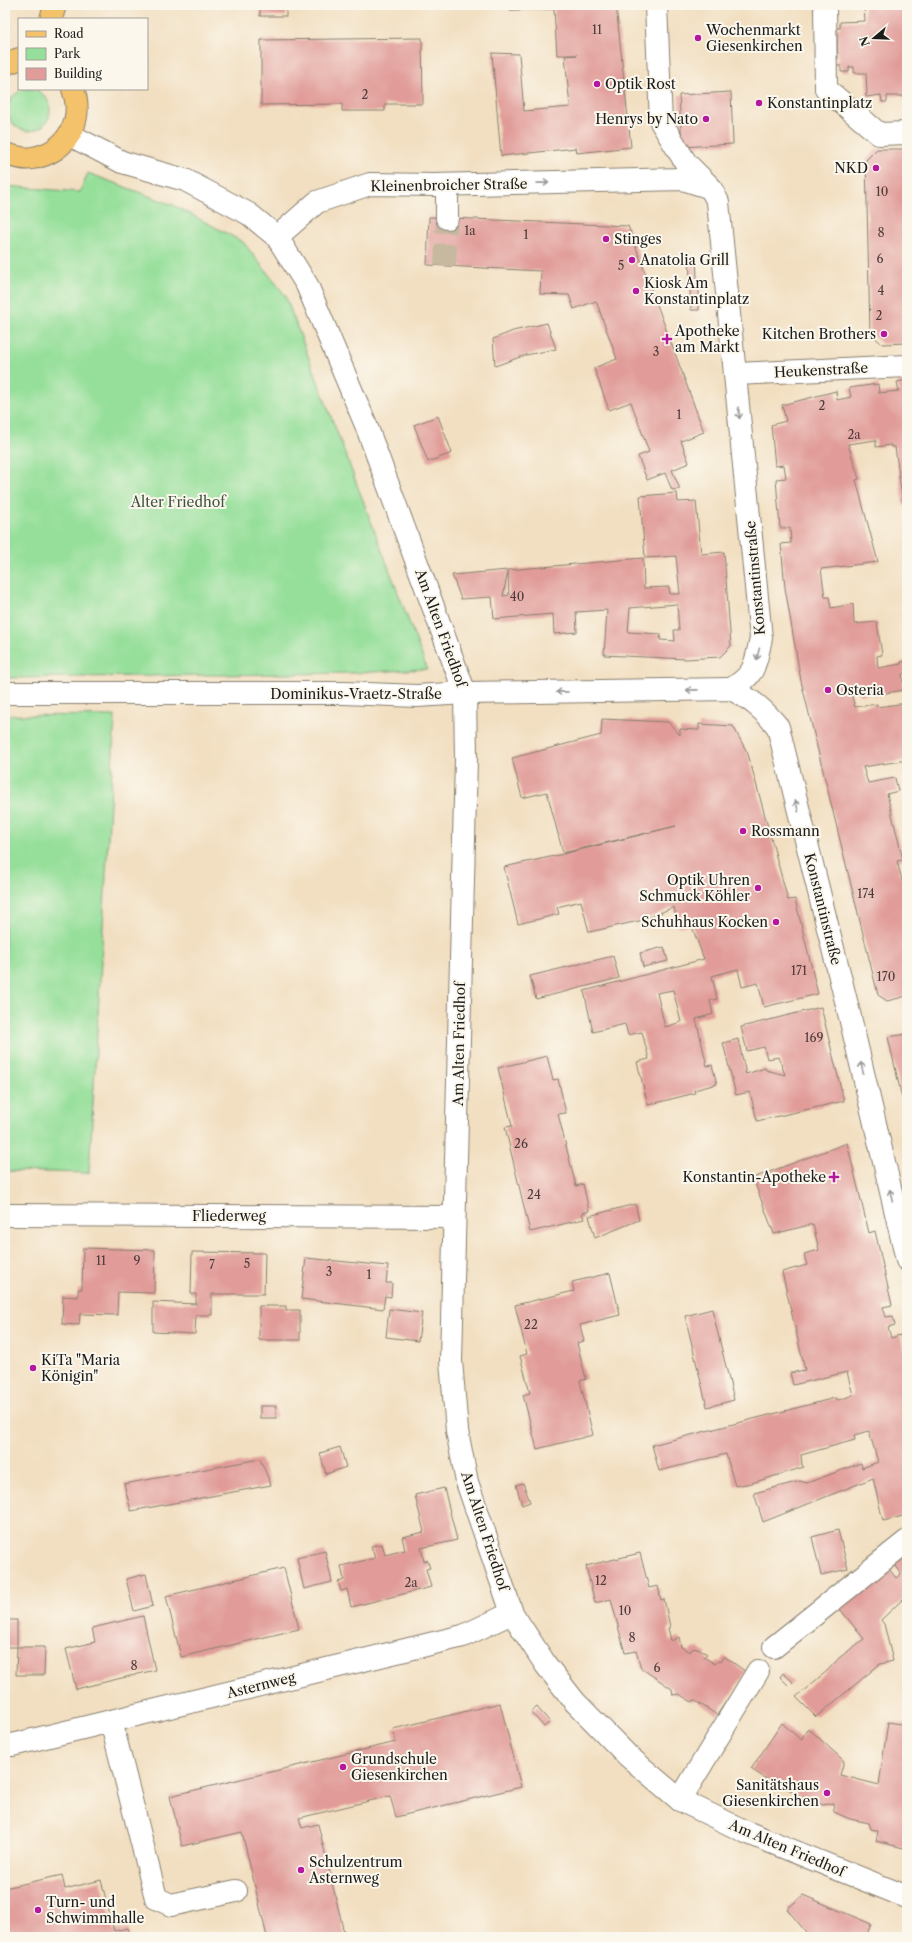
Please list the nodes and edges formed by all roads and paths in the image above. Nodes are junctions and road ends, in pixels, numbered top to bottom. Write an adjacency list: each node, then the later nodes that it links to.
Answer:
1 (55, 5): 4 (main road)
2 (656, 5): 12 (street)
3 (825, 5): 8 (street)
4 (51, 18)
5 (18, 59): 6 (main road)
6 (5, 64)
7 (73, 90): 9 (main road)
8 (907, 133)
9 (70, 135): 10 (main road); 14 (street, Am Alten Friedhof)
10 (5, 154)
11 (440, 185): 12 (street, Kleinenbroicher Straße, one-way to 12); 13 (street); 14 (street, Kleinenbroicher Straße)
12 (710, 188): 16 (street)
13 (447, 218)
14 (277, 237): 19 (street, Am Alten Friedhof)
15 (907, 366): 16 (street, Heukenstraße)
16 (735, 374): 17 (street, Konstantinstraße, one-way to 17)
17 (731, 689): 19 (street, Dominikus-Vraetz-Straße, one-way to 19); 22 (street, Konstantinstraße, one-way to 17)
18 (5, 693): 19 (street, Dominikus-Vraetz-Straße)
19 (465, 693): 21 (street, Am Alten Friedhof)
20 (5, 1215): 21 (street, Fliederweg)
21 (453, 1217): 24 (street, Am Alten Friedhof)
22 (907, 1260)
23 (907, 1541): 25 (street)
24 (512, 1613): 27 (street, Asternweg); 29 (street, Am Alten Friedhof)
25 (774, 1647)
26 (758, 1671): 29 (street)
27 (111, 1721): 28 (street, Asternweg); 30 (street)
28 (7, 1749)
29 (680, 1800): 31 (street, Am Alten Friedhof)
30 (236, 1891)
31 (907, 1897)

